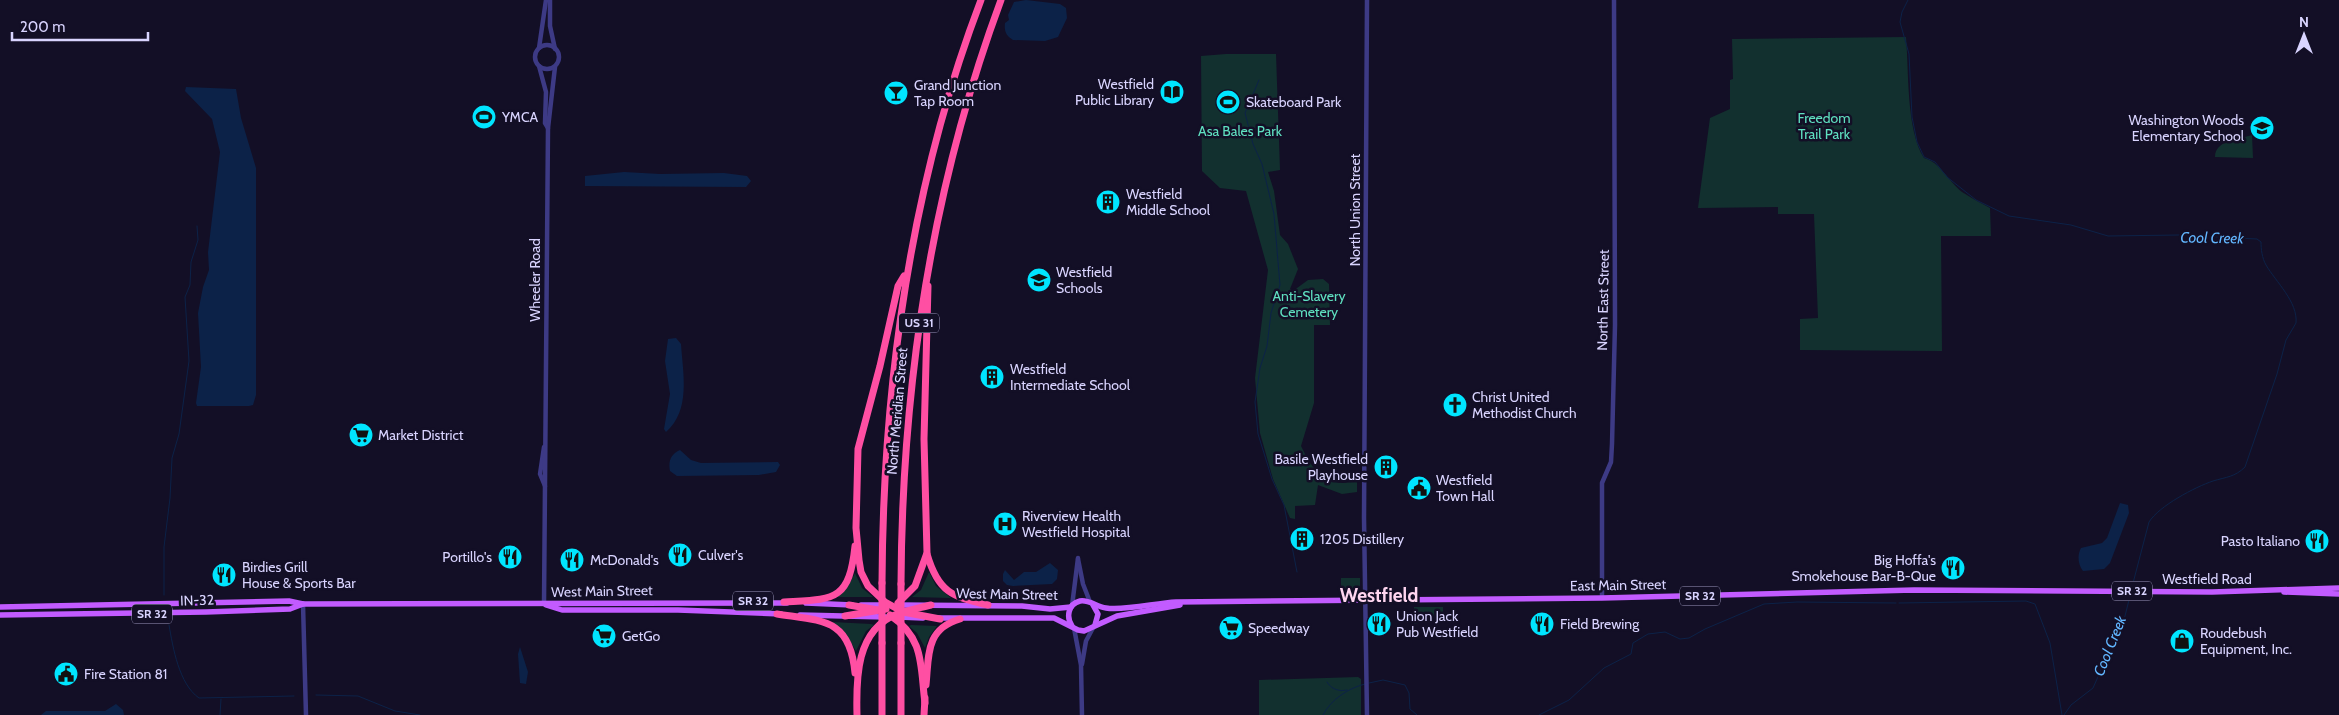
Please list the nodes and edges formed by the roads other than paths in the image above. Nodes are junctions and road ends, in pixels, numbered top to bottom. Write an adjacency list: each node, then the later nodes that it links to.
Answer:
1 (546, 0): 7 (street)
2 (550, 0): 8 (street)
3 (981, 0): 12 (highway, North Meridian Street / US 31)
4 (1001, 0): 13 (highway, North Meridian Street / US 31)
5 (1367, 0): 21 (street, North Union Street)
6 (1614, 0): 20 (street, North East Street)
7 (539, 48): 8 (street); 9 (street)
8 (555, 49): 10 (street)
9 (539, 66): 10 (street); 11 (street, Wheeler Road)
10 (555, 67): 11 (street, Wheeler Road)
11 (548, 128): 26 (street, Wheeler Road)
12 (907, 271): 14 (highway); 48 (highway, North Meridian Street / US 31, bridge)
13 (928, 272): 15 (highway); 49 (highway, North Meridian Street / US 31, bridge)
14 (856, 528): 22 (highway); 29 (highway)
15 (927, 553): 29 (highway); 30 (highway)
16 (2339, 588): 18 (main road, Westfield Road / SR 32)
17 (1992, 590): 18 (main road, Westfield Road / SR 32); 20 (main road, East Main Street / SR 32)
18 (2272, 591): 19 (main road, Westfield Road / SR 32)
19 (2339, 594)
20 (1602, 598): 21 (main road, East Main Street / SR 32)
21 (1365, 600): 23 (main road, SR 32); 52 (street, North Union Street)
22 (784, 602): 26 (main road, West Main Street / SR 32); 28 (main road, West Main Street / SR 32)
23 (1200, 602): 24 (main road, SR 32); 42 (main road, SR 32)
24 (1091, 603): 32 (main road); 32 (street); 42 (main road)
25 (303, 604): 26 (main road, IN-32 / SR 32); 31 (main road, IN-32 / SR 32); 36 (main road, IN-32 / SR 32); 46 (street)
26 (544, 604): 35 (main road, West Main Street / SR 32)
27 (931, 604): 29 (main road, West Main Street / SR 32); 30 (main road, West Main Street / SR 32); 34 (highway)
28 (849, 605): 29 (main road, West Main Street / SR 32); 33 (highway)
29 (892, 605): 33 (highway); 34 (highway)
30 (988, 605): 32 (main road, West Main Street / SR 32)
31 (0, 607)
32 (1071, 607): 41 (main road)
33 (882, 611): 37 (highway); 38 (highway)
34 (903, 612): 38 (highway); 39 (highway)
35 (777, 614): 37 (main road, West Main Street / SR 32); 44 (highway)
36 (0, 615)
37 (845, 616): 38 (main road, West Main Street / SR 32)
38 (891, 617): 39 (main road, West Main Street / SR 32); 44 (highway); 45 (highway)
39 (940, 618): 40 (main road, West Main Street / SR 32)
40 (960, 618): 41 (main road, West Main Street / SR 32); 45 (highway)
41 (1073, 627): 42 (main road); 43 (street)
42 (1093, 627): 43 (street)
43 (1081, 666): 51 (street)
44 (856, 679): 47 (highway)
45 (925, 703): 50 (highway)
46 (306, 715)
47 (857, 715)
48 (882, 715)
49 (901, 715)
50 (924, 715)
51 (1082, 715)
52 (1367, 715)

